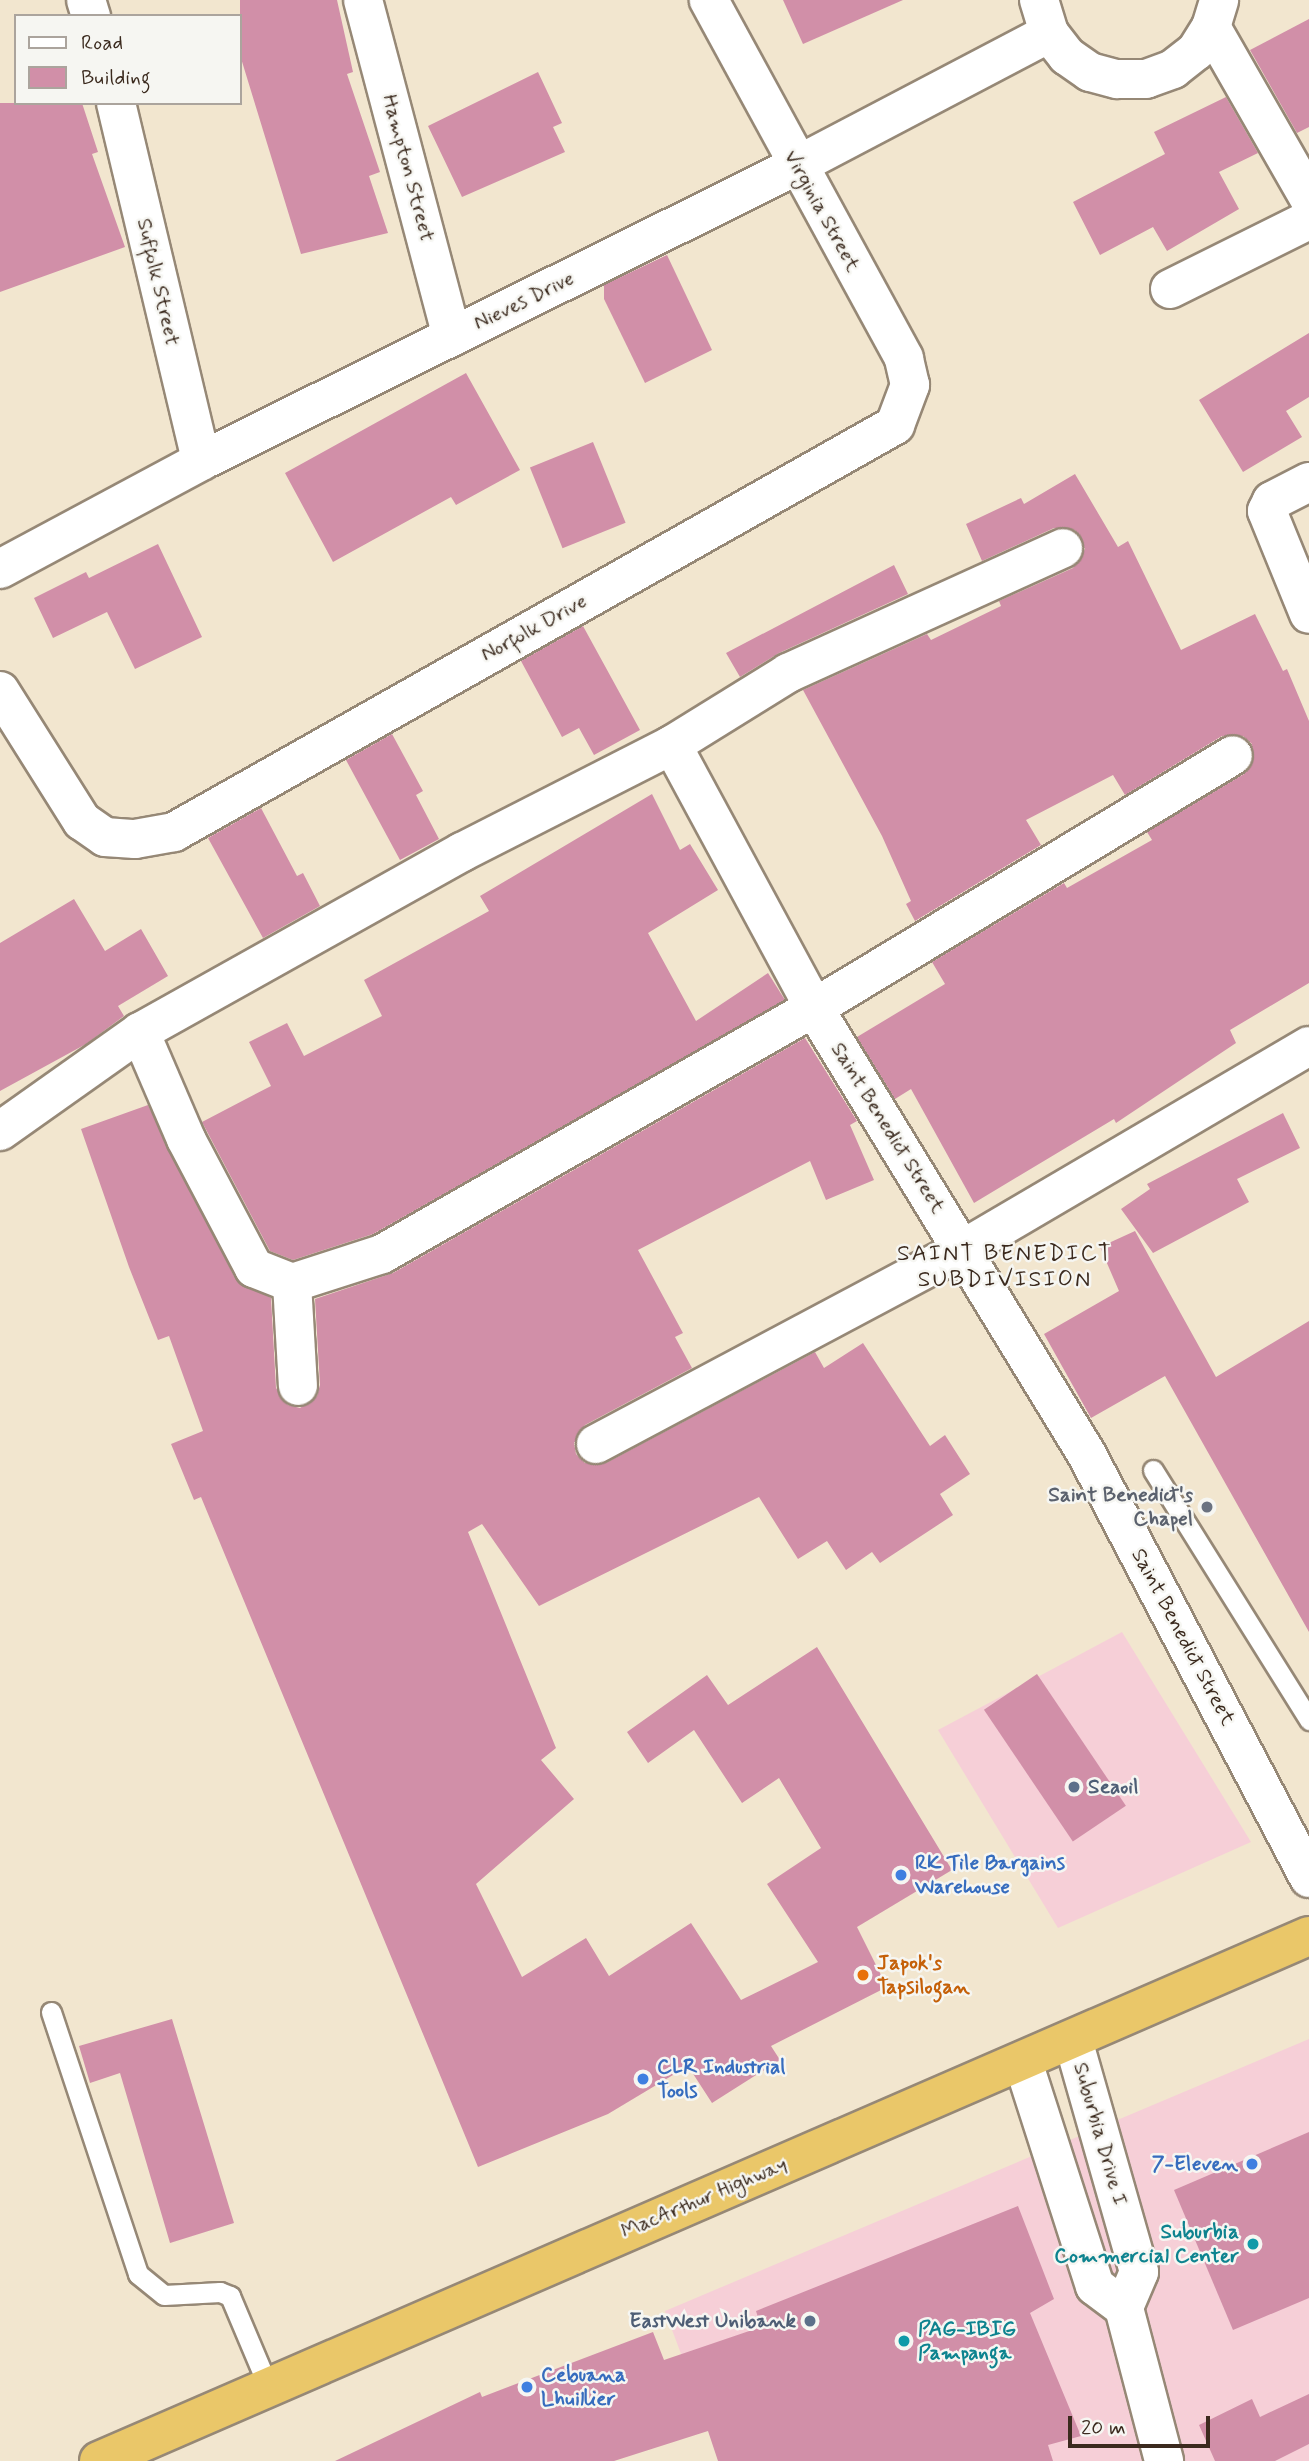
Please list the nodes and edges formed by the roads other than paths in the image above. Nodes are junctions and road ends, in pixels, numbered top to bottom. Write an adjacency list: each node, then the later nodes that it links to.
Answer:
1 (363, 0): 10 (street, Hampton Street)
2 (709, 0): 6 (street, Virginia Street)
3 (1215, 13): 4 (street, Nieves Drive); 7 (street)
4 (1044, 17): 6 (street, Nieves Drive)
5 (116, 105): 12 (street, Suffolk Street)
6 (796, 166): 10 (street, Nieves Drive); 11 (street, Virginia Street)
7 (1309, 198)
8 (1309, 220): 9 (street)
9 (1170, 289)
10 (452, 336): 12 (street, Nieves Drive)
11 (895, 425): 17 (street, Norfolk Drive)
12 (201, 461): 15 (street, Nieves Drive)
13 (1309, 482): 16 (street)
14 (1063, 548): 18 (street)
15 (0, 569)
16 (1309, 614)
17 (0, 691)
18 (672, 745): 20 (street, Saint Benedict Street); 21 (street)
19 (1233, 754): 20 (street)
20 (814, 1008): 24 (street, Saint Benedict Street); 25 (street)
21 (140, 1032): 23 (street); 25 (street)
22 (1309, 1046): 24 (street)
23 (0, 1131)
24 (963, 1249): 27 (street); 30 (street, Saint Benedict Street)
25 (292, 1283): 26 (street)
26 (298, 1386)
27 (596, 1444)
28 (1153, 1470): 29 (lane)
29 (1309, 1720)
30 (1309, 1878)
31 (1309, 1936): 33 (highway, MacArthur Highway)
32 (51, 2012): 36 (lane)
33 (1073, 2040): 34 (highway, MacArthur Highway); 35 (street, Suburbia Drive I)
34 (1023, 2062): 35 (street); 36 (highway, MacArthur Highway)
35 (1124, 2308): 38 (street)
36 (268, 2386): 37 (highway, MacArthur Highway)
37 (99, 2461)
38 (1164, 2461)

